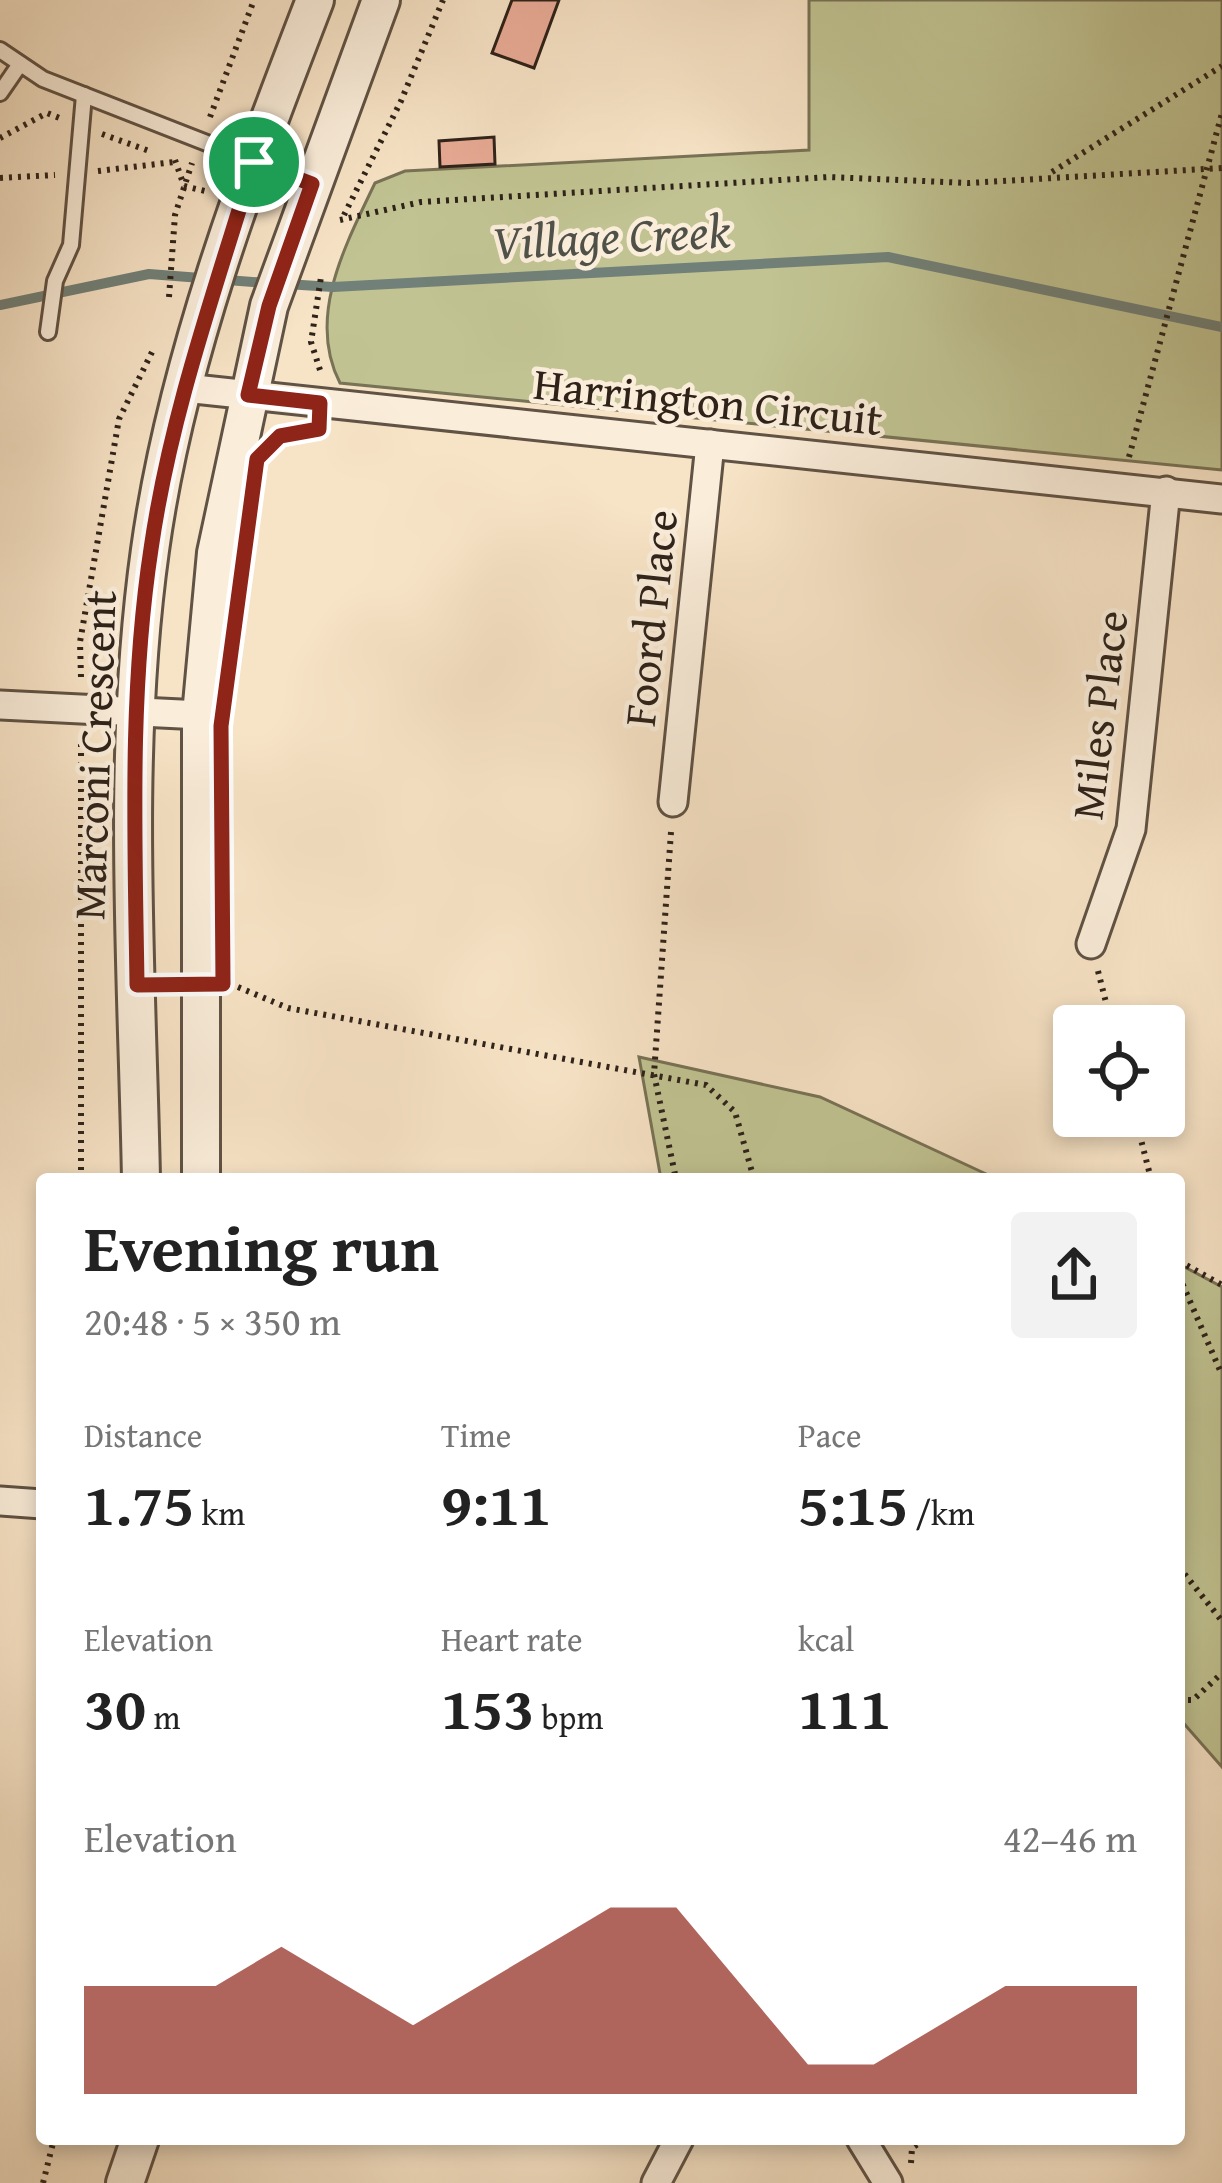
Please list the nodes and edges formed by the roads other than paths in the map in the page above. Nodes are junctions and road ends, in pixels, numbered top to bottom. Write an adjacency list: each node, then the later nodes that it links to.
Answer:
1 (315, 0): 7 (street, Marconi Crescent)
2 (381, 0): 8 (street)
3 (0, 50): 4 (lane)
4 (20, 64): 5 (lane); 6 (lane)
5 (0, 93)
6 (84, 95): 7 (lane); 9 (lane)
7 (254, 162): 8 (lane); 10 (street, Marconi Crescent)
8 (312, 184): 11 (street)
9 (48, 332)
10 (185, 388): 11 (street, Harrington Circuit); 16 (street, Marconi Crescent)
11 (248, 395): 12 (street, Harrington Circuit); 17 (street)
12 (710, 444): 13 (street, Harrington Circuit); 18 (street, Foord Place)
13 (1166, 491): 14 (street, Harrington Circuit); 19 (street, Miles Place)
14 (1222, 499)
15 (0, 705): 16 (street)
16 (136, 712): 17 (street); 20 (street, Marconi Crescent)
17 (202, 715): 21 (street)
18 (673, 802)
19 (1091, 944)
20 (141, 1173)
21 (201, 1173)
22 (0, 1502): 23 (street)
23 (36, 1504)
24 (676, 2145): 26 (street)
25 (875, 2145): 27 (street)
26 (656, 2183)
27 (888, 2183)

